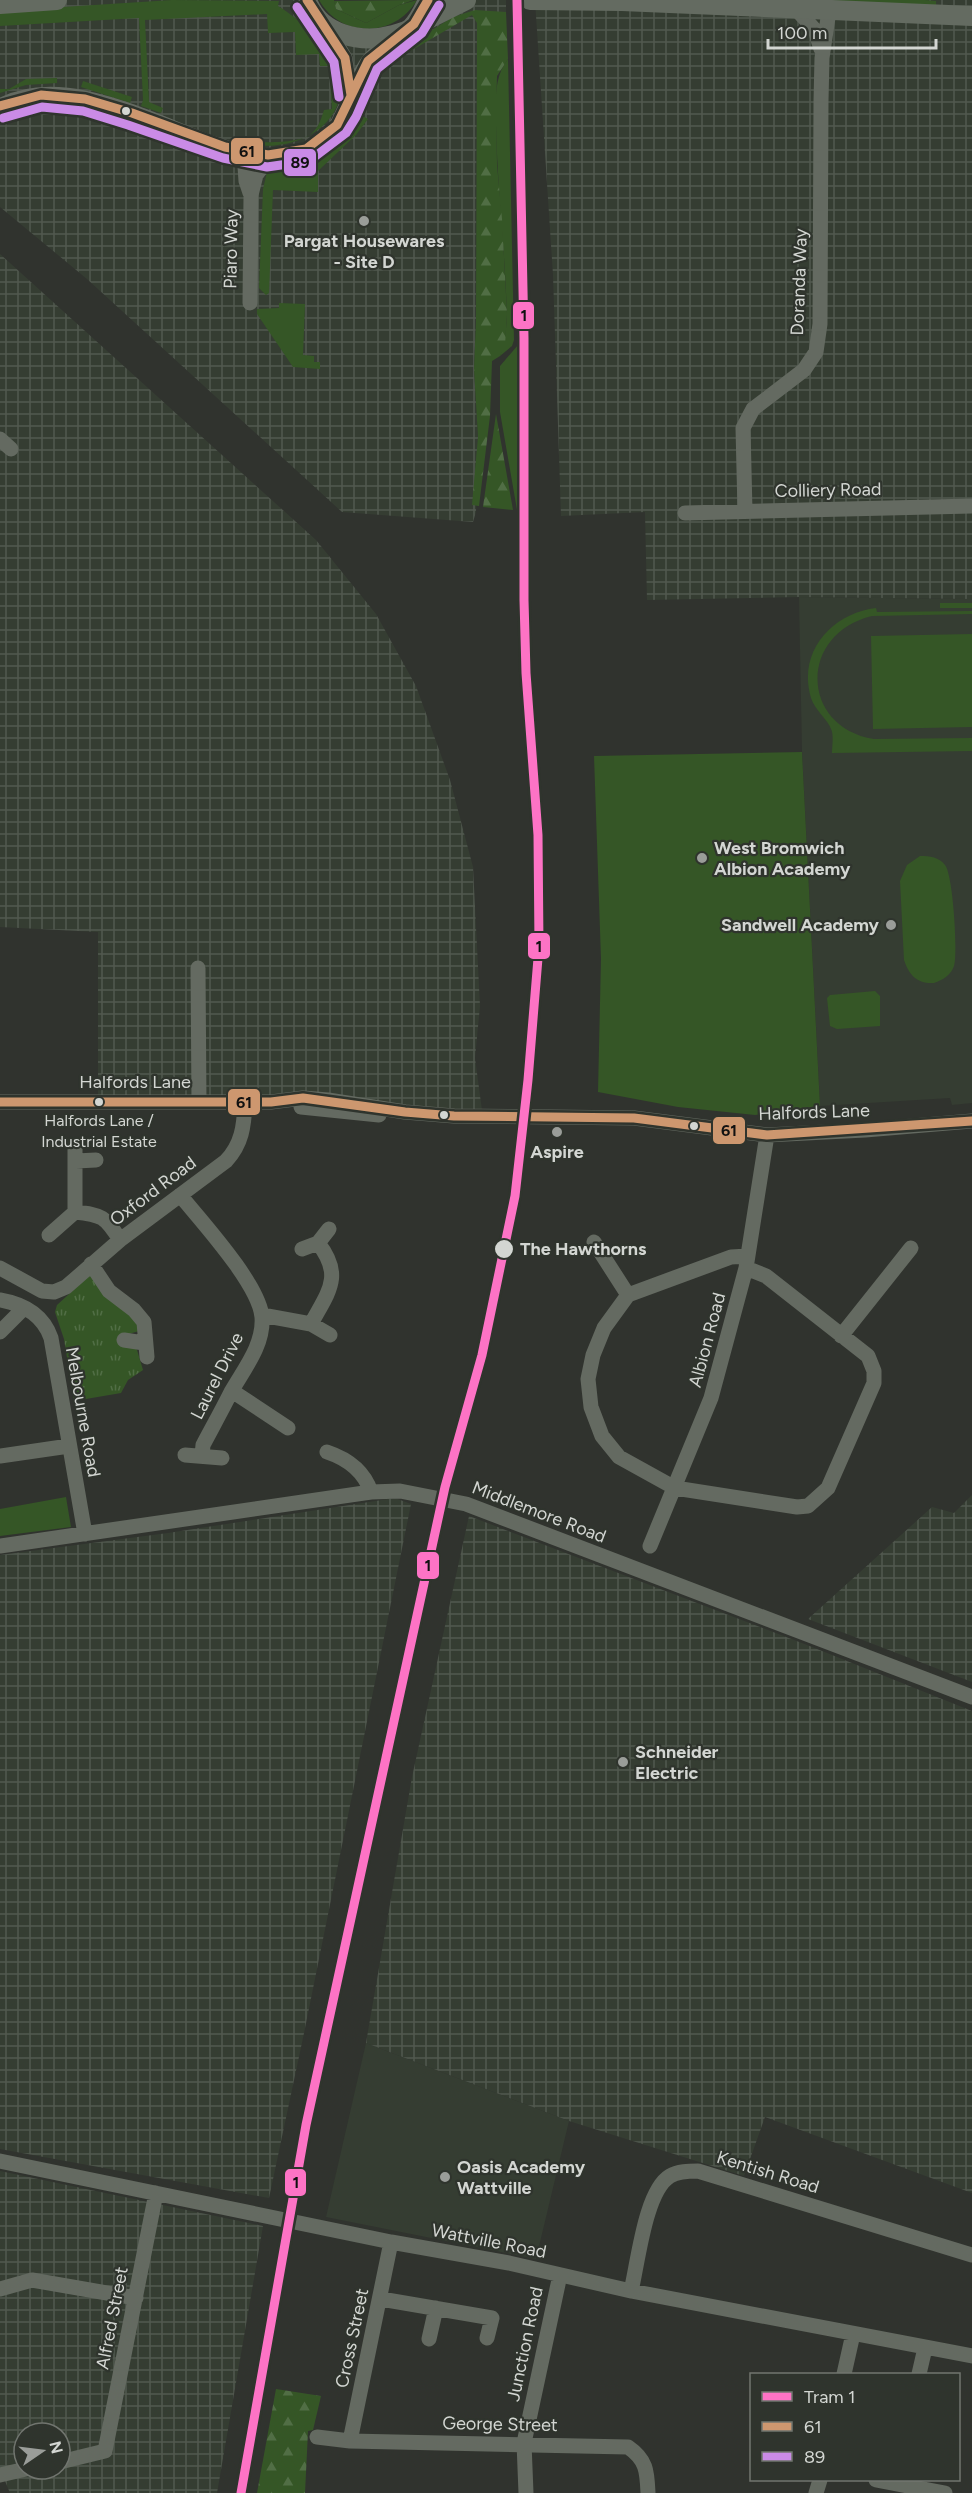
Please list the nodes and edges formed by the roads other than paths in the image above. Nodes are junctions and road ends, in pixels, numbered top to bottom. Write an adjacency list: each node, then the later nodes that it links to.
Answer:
1 (57, 0): 6 (main road)
2 (289, 0): 9 (main road)
3 (428, 0): 11 (main road)
4 (466, 0): 11 (main road)
5 (532, 0): 8 (main road)
6 (0, 3)
7 (827, 5): 8 (main road); 10 (main road); 12 (street, Doranda Way)
8 (797, 10): 12 (street, Doranda Way)
9 (316, 14): 11 (main road); 13 (street)
10 (972, 16)
11 (407, 30): 13 (street)
12 (822, 58): 20 (street, Doranda Way)
13 (351, 95): 16 (street)
14 (0, 106): 15 (street)
15 (244, 152): 16 (street); 17 (street, Piaro Way)
16 (270, 156): 17 (street, Piaro Way)
17 (251, 195): 18 (street, Piaro Way)
18 (250, 303)
19 (972, 506): 20 (street, Colliery Road)
20 (745, 511): 21 (street, Colliery Road)
21 (685, 513)
22 (198, 968): 24 (street)
23 (0, 1102): 24 (street, Halfords Lane)
24 (199, 1102): 25 (street, Halfords Lane)
25 (245, 1102): 27 (street, Halfords Lane); 29 (street, Oxford Road)
26 (972, 1121): 27 (street, Halfords Lane)
27 (767, 1135): 38 (street, Albion Road)
28 (96, 1160): 30 (street)
29 (180, 1195): 33 (street, Oxford Road); 44 (street, Laurel Drive)
30 (75, 1212): 32 (street); 33 (street)
31 (329, 1230): 35 (street)
32 (49, 1235)
33 (120, 1240): 39 (street, Oxford Road)
34 (594, 1242): 41 (street)
35 (318, 1243): 37 (street); 45 (street)
36 (911, 1248): 48 (street)
37 (302, 1249)
38 (747, 1262): 41 (street); 48 (street); 58 (street, Albion Road)
39 (91, 1264): 40 (street, Oxford Road); 49 (street)
40 (0, 1268)
41 (628, 1295): 58 (street)
42 (0, 1300): 43 (street)
43 (24, 1308): 46 (street); 52 (street, Melbourne Road)
44 (262, 1316): 45 (street); 50 (street, Laurel Drive)
45 (311, 1324): 47 (street)
46 (0, 1332)
47 (330, 1335)
48 (841, 1336): 58 (street)
49 (124, 1340)
50 (232, 1391): 51 (street); 56 (street, Laurel Drive)
51 (288, 1428)
52 (69, 1446): 55 (street); 60 (street, Melbourne Road)
53 (327, 1452): 59 (street)
54 (185, 1455): 56 (street)
55 (0, 1456)
56 (202, 1456): 57 (street)
57 (222, 1458)
58 (675, 1488): 62 (street, Albion Road)
59 (371, 1492): 60 (street, Middlemore Road); 63 (street, Middlemore Road)
60 (85, 1534): 61 (street, Middlemore Road)
61 (0, 1546)
62 (650, 1546)
63 (972, 1697)
64 (0, 2161): 65 (street, Wattville Road)
65 (156, 2193): 66 (street, Wattville Road); 71 (street, Alfred Street)
66 (391, 2242): 68 (street, Wattville Road); 72 (street, Cross Street)
67 (972, 2255): 70 (street, Kentish Road)
68 (560, 2275): 70 (street, Wattville Road); 83 (street, Junction Road)
69 (0, 2289): 71 (street)
70 (631, 2291): 74 (street, Wattville Road)
71 (136, 2298): 84 (street, Alfred Street)
72 (381, 2299): 73 (street); 82 (street, Cross Street)
73 (435, 2308): 75 (street); 76 (street)
74 (853, 2334): 77 (street, Wattville Road); 79 (street)
75 (487, 2338)
76 (429, 2339)
77 (925, 2348): 78 (street, Wattville Road); 80 (street)
78 (972, 2355)
79 (844, 2373)
80 (919, 2373)
81 (317, 2438): 82 (street, George Street)
82 (350, 2441): 83 (street, George Street)
83 (524, 2443): 86 (street, Junction Road); 87 (street, George Street)
84 (72, 2459)
85 (881, 2481): 88 (street)
86 (526, 2493)
87 (648, 2493)
88 (945, 2493)

